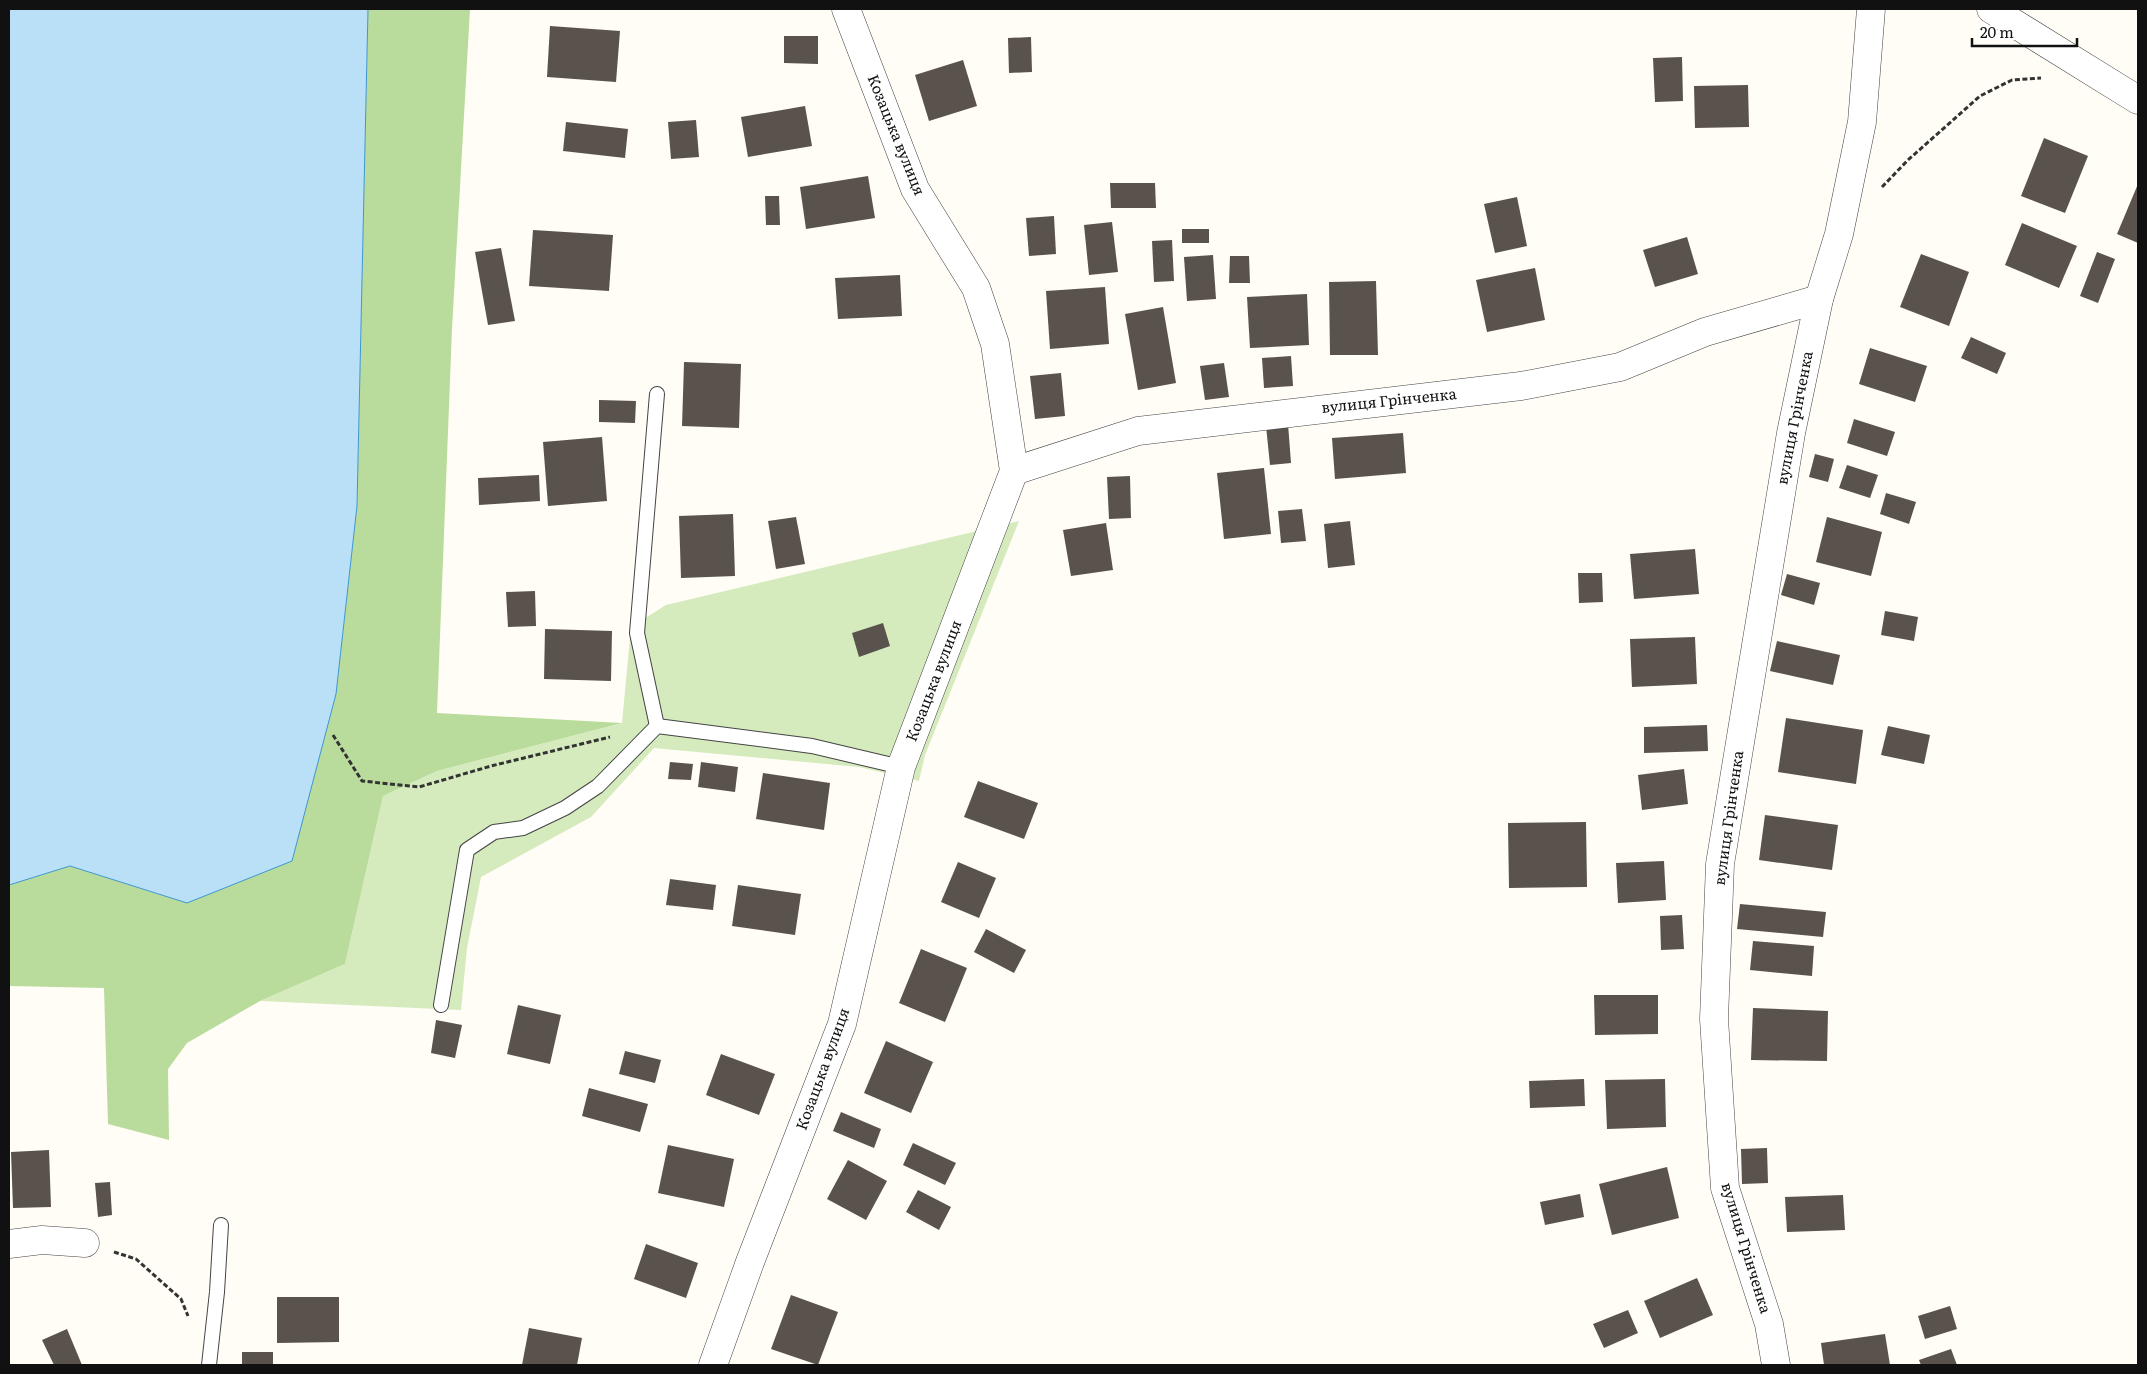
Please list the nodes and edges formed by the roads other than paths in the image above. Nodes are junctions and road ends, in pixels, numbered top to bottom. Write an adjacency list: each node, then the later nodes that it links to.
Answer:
1 (846, 9): 7 (street, Козацька вулиця)
2 (1871, 9): 5 (street, вулиця Грінченка)
3 (1991, 9): 4 (street)
4 (2138, 100)
5 (1819, 299): 7 (street, вулиця Грінченка); 16 (street, вулиця Грінченка)
6 (657, 394): 8 (lane)
7 (1014, 471): 9 (street, Козацька вулиця)
8 (657, 726): 9 (lane); 10 (lane)
9 (901, 767): 15 (street, Козацька вулиця)
10 (441, 1004)
11 (221, 1225): 14 (lane)
12 (85, 1243): 13 (street)
13 (9, 1244)
14 (209, 1365)
15 (713, 1365)
16 (1776, 1365)

